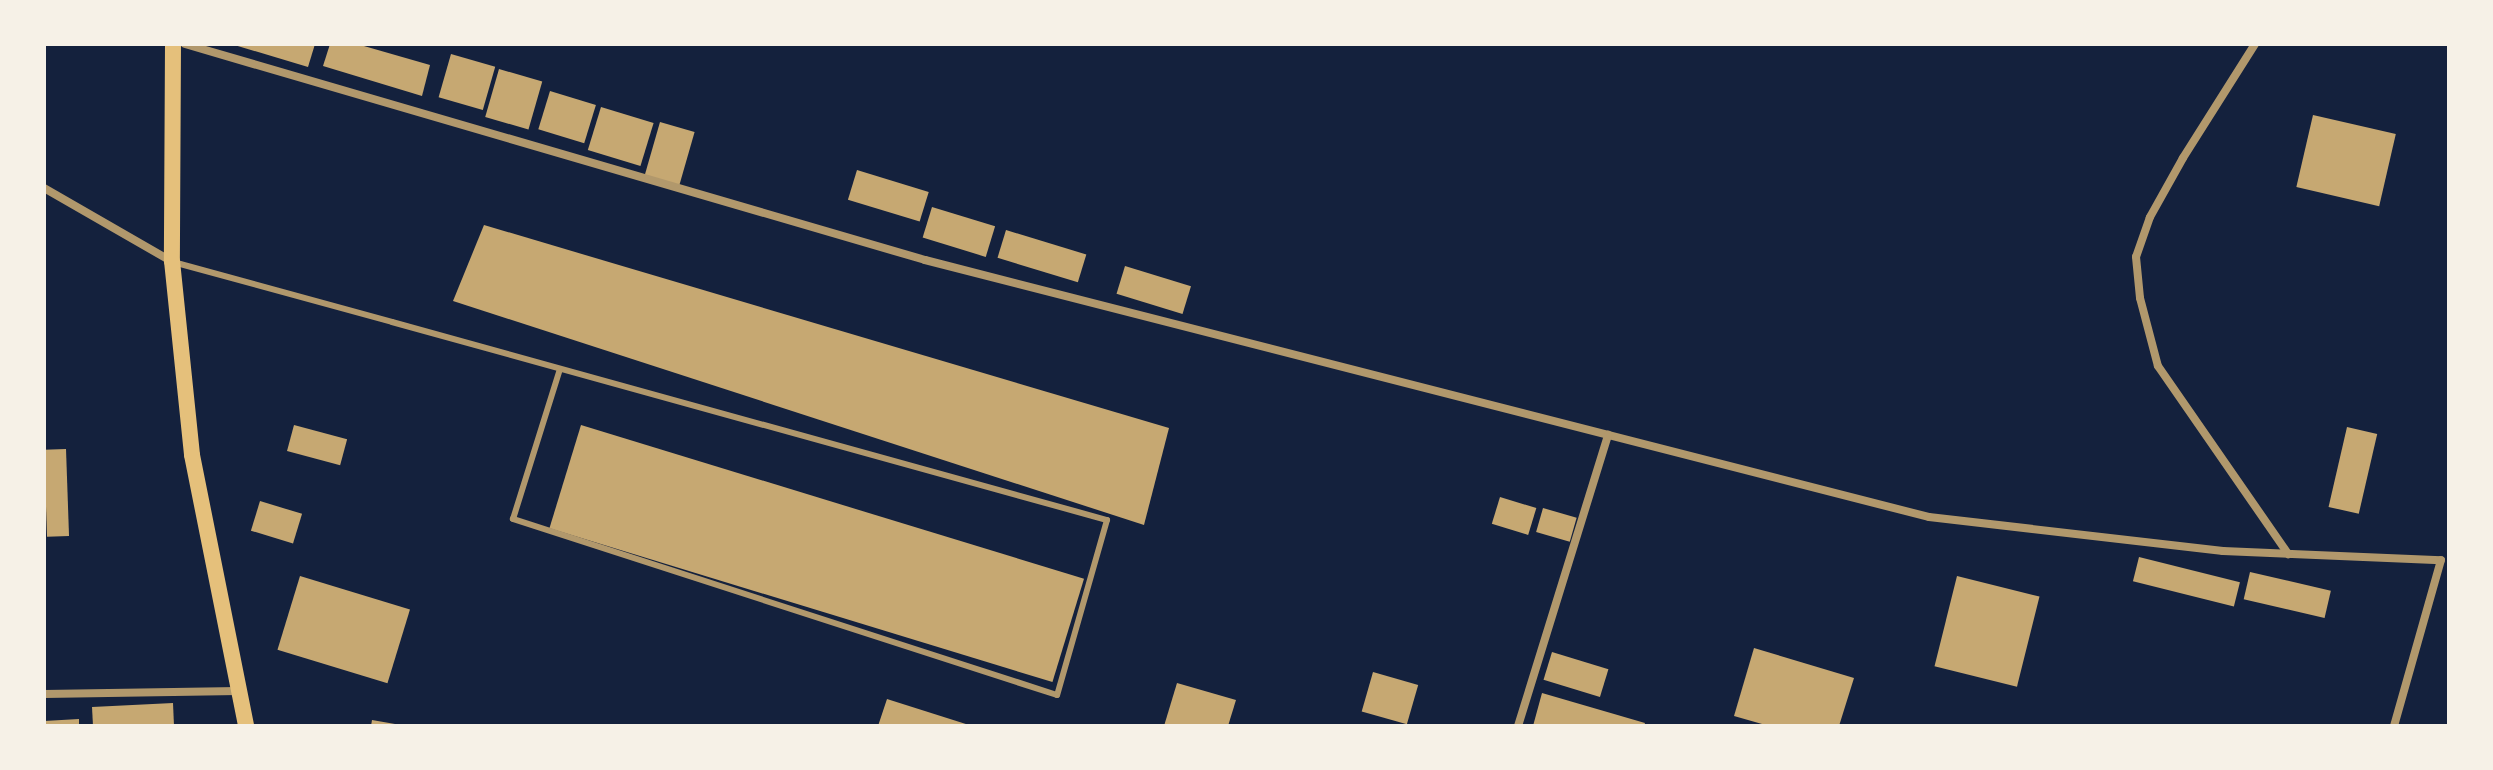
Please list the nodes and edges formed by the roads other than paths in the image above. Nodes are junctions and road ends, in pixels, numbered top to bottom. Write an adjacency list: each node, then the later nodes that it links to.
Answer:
1 (173, 44): 5 (main road)
2 (185, 44): 7 (street)
3 (2255, 44): 8 (street)
4 (44, 188): 5 (street)
5 (172, 261): 6 (lane); 10 (main road)
6 (560, 369): 6 (lane)
7 (1608, 435): 8 (street); 13 (street)
8 (2288, 554): 9 (street)
9 (2445, 561): 14 (street)
10 (239, 691): 11 (street); 12 (main road)
11 (44, 694)
12 (246, 726)
13 (1518, 726)
14 (2394, 726)

